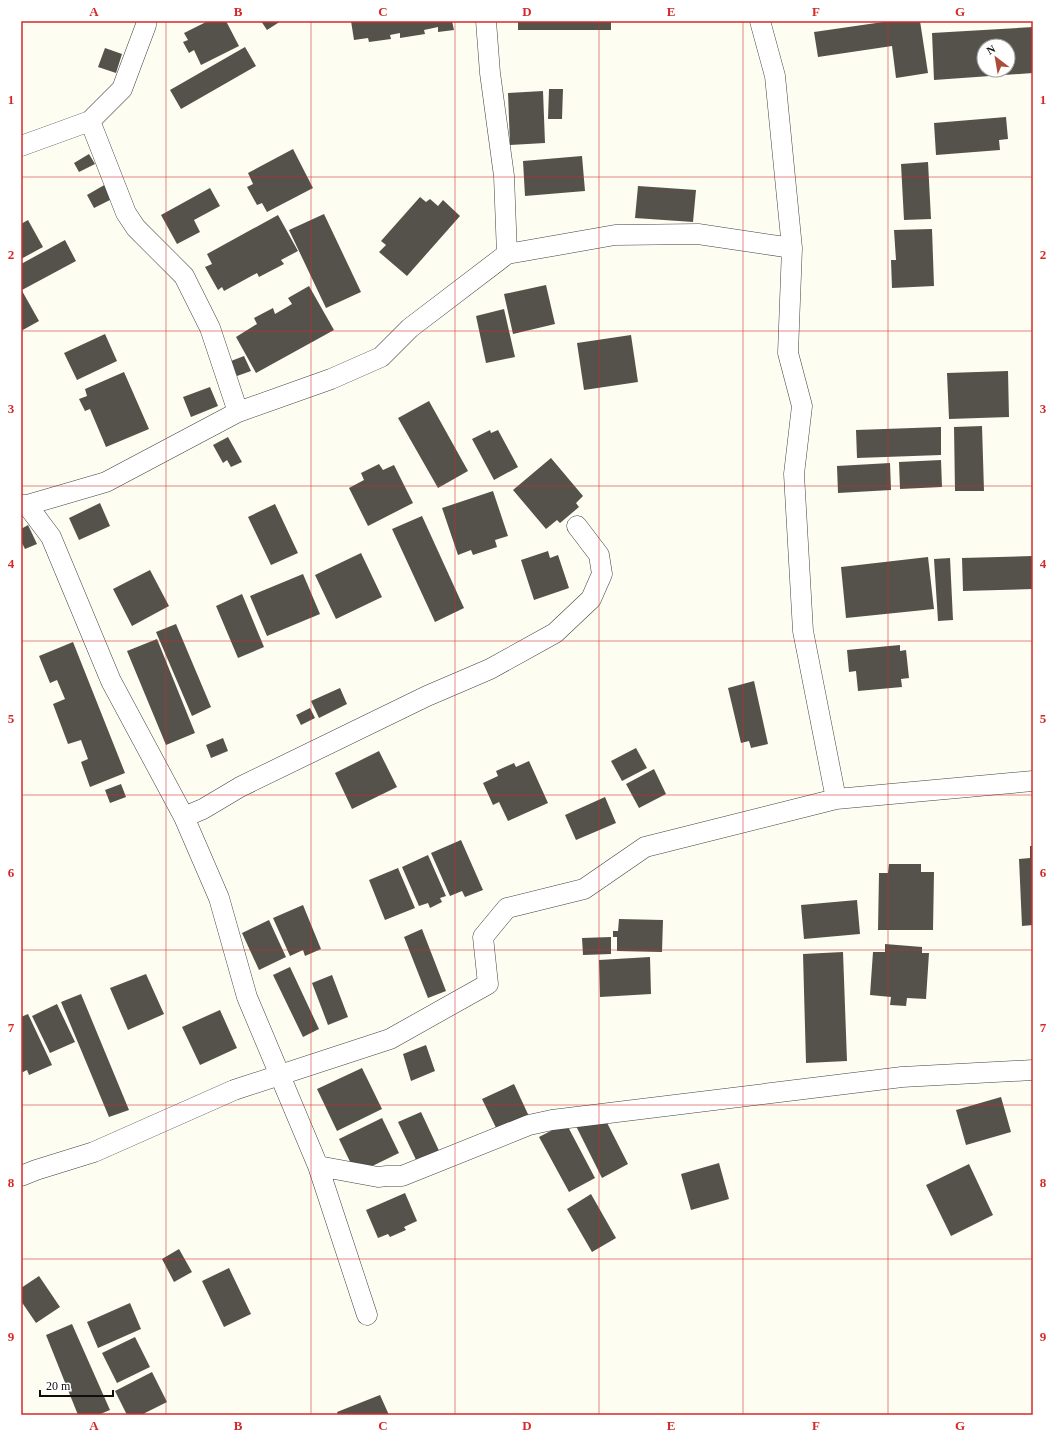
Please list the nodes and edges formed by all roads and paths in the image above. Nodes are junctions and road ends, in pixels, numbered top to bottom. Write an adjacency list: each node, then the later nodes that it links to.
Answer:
1 (146, 21): 4 (street)
2 (486, 21): 7 (street)
3 (760, 21): 6 (street)
4 (90, 121): 5 (street); 8 (street)
5 (21, 146)
6 (792, 248): 7 (street); 12 (street)
7 (507, 254): 8 (street)
8 (238, 412): 9 (street)
9 (24, 505): 13 (street)
10 (577, 526): 13 (street)
11 (1033, 781): 12 (street)
12 (836, 799): 15 (street)
13 (184, 817): 15 (street)
14 (1033, 1070): 16 (street)
15 (280, 1076): 16 (street); 17 (street)
16 (318, 1166): 18 (street)
17 (21, 1176)
18 (367, 1315)

